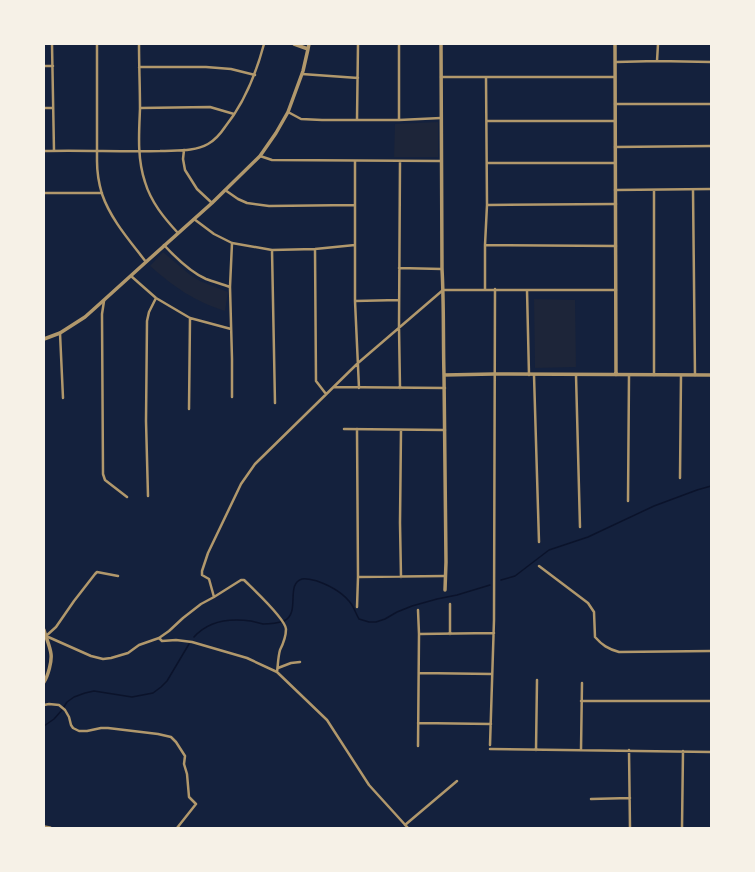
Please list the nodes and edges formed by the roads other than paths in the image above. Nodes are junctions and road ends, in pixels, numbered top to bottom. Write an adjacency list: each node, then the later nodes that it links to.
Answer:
1 (52, 44): 17 (street)
2 (97, 44): 42 (street)
3 (139, 44): 18 (street)
4 (264, 44): 20 (street)
5 (294, 44): 12 (street)
6 (309, 44): 12 (street)
7 (358, 44): 24 (street)
8 (399, 44): 34 (street)
9 (441, 44): 21 (street)
10 (615, 44): 14 (street)
11 (658, 44): 13 (street)
12 (308, 49): 19 (street)
13 (658, 61): 14 (street); 15 (street)
14 (616, 62): 23 (street)
15 (711, 62)
16 (44, 66): 17 (street)
17 (53, 66): 28 (street)
18 (139, 67): 20 (street); 29 (street)
19 (302, 74): 24 (street); 30 (street)
20 (255, 75): 31 (street)
21 (441, 76): 22 (street); 32 (street)
22 (486, 77): 23 (street); 35 (street)
23 (616, 77): 25 (street)
24 (358, 78): 33 (street)
25 (615, 104): 26 (street); 36 (street)
26 (711, 104)
27 (44, 108): 28 (street)
28 (53, 108): 41 (street)
29 (140, 108): 31 (street); 43 (street)
30 (288, 112): 33 (street); 44 (street)
31 (234, 114): 39 (street)
32 (441, 118): 34 (street); 47 (street)
33 (358, 119): 34 (street)
34 (399, 120)
35 (486, 121): 36 (street); 48 (street)
36 (615, 121): 38 (street)
37 (711, 146): 38 (street)
38 (615, 147): 49 (street)
39 (184, 150): 43 (street); 57 (street)
40 (44, 151): 41 (street)
41 (54, 151): 42 (street)
42 (97, 151): 43 (street); 56 (street)
43 (139, 152): 62 (street)
44 (260, 156): 45 (street); 51 (street)
45 (355, 161): 46 (street); 59 (street)
46 (400, 161): 47 (street); 71 (street)
47 (441, 161): 72 (street)
48 (486, 163): 49 (street); 60 (street)
49 (615, 163): 52 (street)
50 (711, 189): 54 (street)
51 (225, 190): 57 (street); 59 (street)
52 (615, 190): 53 (street); 58 (street)
53 (654, 190): 54 (street); 97 (street)
54 (693, 190): 99 (street)
55 (44, 193): 56 (street)
56 (102, 193): 70 (street)
57 (212, 203): 61 (street)
58 (616, 204): 60 (street); 67 (street)
59 (356, 205): 65 (street)
60 (487, 205): 66 (street)
61 (194, 219): 62 (street); 63 (street)
62 (178, 233): 64 (street)
63 (232, 243): 69 (street); 74 (street)
64 (164, 245): 70 (street); 74 (street)
65 (355, 245): 68 (street); 83 (street)
66 (485, 245): 67 (street); 75 (street)
67 (616, 246): 79 (street)
68 (315, 248): 69 (street); 105 (street)
69 (272, 250): 108 (street)
70 (146, 262): 73 (street)
71 (399, 268): 72 (street); 82 (street)
72 (442, 269): 77 (street)
73 (131, 276): 80 (street); 81 (street)
74 (230, 287): 86 (street)
75 (485, 289): 76 (street); 77 (street)
76 (495, 289): 78 (street); 90 (street)
77 (443, 290): 85 (street); 91 (street)
78 (527, 290): 79 (street); 92 (street)
79 (616, 290): 95 (street)
80 (156, 298): 84 (street); 115 (street)
81 (104, 300): 87 (street); 116 (street)
82 (399, 300): 83 (street); 85 (street)
83 (355, 301): 89 (street)
84 (190, 318): 86 (street); 109 (street)
85 (399, 327): 89 (street); 103 (street)
86 (231, 329): 106 (street)
87 (60, 333): 88 (street); 107 (street)
88 (44, 339)
89 (358, 363): 101 (street); 102 (street)
90 (494, 374): 91 (street); 92 (street); 133 (street)
91 (444, 375): 104 (street)
92 (528, 375): 93 (street)
93 (534, 375): 94 (street); 119 (street)
94 (576, 375): 95 (street); 118 (street)
95 (616, 375): 96 (street)
96 (629, 375): 97 (street); 117 (street)
97 (654, 375): 98 (street)
98 (681, 375): 99 (street); 114 (street)
99 (695, 375): 100 (street)
100 (711, 375)
101 (334, 387): 102 (street); 105 (street)
102 (359, 388): 103 (street)
103 (400, 388): 104 (street)
104 (445, 388): 113 (street)
105 (326, 394): 126 (street)
106 (232, 397)
107 (63, 398)
108 (275, 403)
109 (189, 409)
110 (344, 429): 111 (street)
111 (357, 429): 112 (street); 123 (street)
112 (401, 430): 113 (street); 124 (street)
113 (445, 430): 122 (street)
114 (680, 478)
115 (148, 496)
116 (127, 497)
117 (628, 501)
118 (580, 527)
119 (539, 542)
120 (539, 566): 136 (street)
121 (118, 576): 134 (street)
122 (445, 576): 124 (street); 125 (street)
123 (358, 577): 124 (street); 128 (street)
124 (401, 577)
125 (445, 590)
126 (214, 597): 135 (street); 138 (street)
127 (450, 604): 132 (street)
128 (357, 606)
129 (418, 610): 131 (street)
130 (44, 630): 134 (street)
131 (419, 634): 132 (street); 139 (street)
132 (450, 634): 133 (street)
133 (494, 634): 140 (street)
134 (46, 636): 135 (street); 142 (street)
135 (159, 638): 138 (street)
136 (711, 651)
137 (300, 662): 138 (street)
138 (277, 670): 160 (street)
139 (419, 673): 140 (street); 147 (street)
140 (492, 674): 148 (street)
141 (537, 680): 152 (street)
142 (44, 682)
143 (582, 683): 144 (street)
144 (581, 701): 145 (street); 153 (street)
145 (711, 701)
146 (44, 706): 163 (street)
147 (418, 723): 148 (street); 150 (street)
148 (490, 724): 149 (street)
149 (490, 745)
150 (418, 746)
151 (490, 749): 152 (street)
152 (536, 750): 153 (street)
153 (580, 750): 154 (street)
154 (629, 750): 155 (street); 158 (street)
155 (682, 751): 156 (street); 166 (street)
156 (711, 752)
157 (457, 781): 160 (street)
158 (630, 798): 159 (street); 165 (street)
159 (591, 799)
160 (405, 825): 164 (street)
161 (44, 827): 162 (street)
162 (50, 828)
163 (177, 828)
164 (408, 828)
165 (630, 828)
166 (682, 828)

